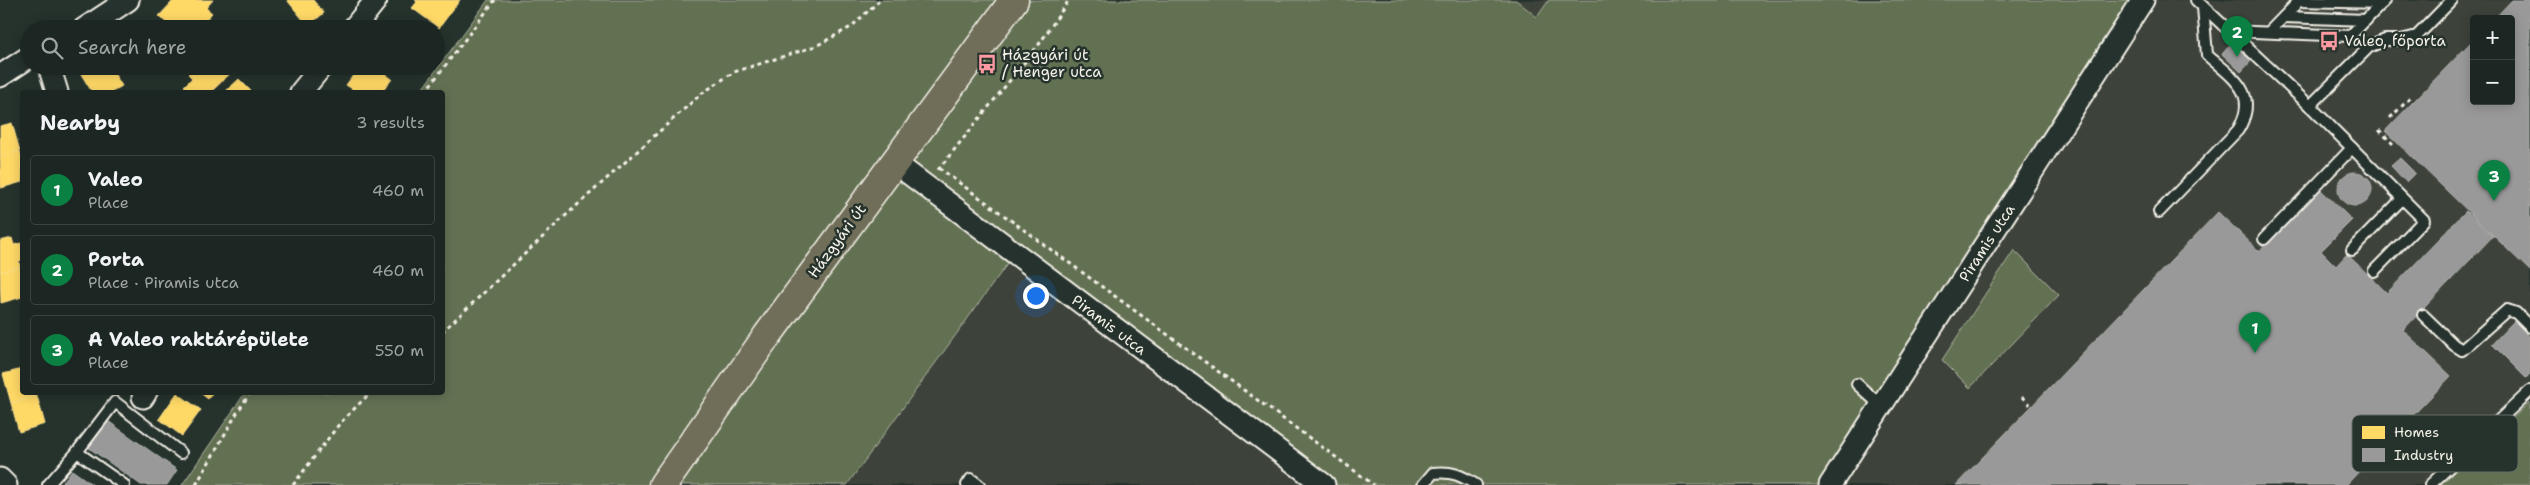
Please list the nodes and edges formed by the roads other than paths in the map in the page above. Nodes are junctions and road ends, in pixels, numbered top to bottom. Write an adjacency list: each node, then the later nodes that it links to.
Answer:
1 (128, 0): 10 (street)
2 (376, 0): 11 (street)
3 (1014, 0): 23 (main road, Házgyári út)
4 (2143, 0): 33 (street, Piramis utca)
5 (2452, 0): 21 (lane)
6 (2300, 1): 7 (lane); 9 (lane)
7 (2384, 1): 12 (lane)
8 (2200, 4): 13 (lane); 25 (lane)
9 (2284, 17): 12 (lane); 14 (lane)
10 (98, 20)
11 (360, 20)
12 (2366, 20): 14 (lane)
13 (2230, 30): 14 (lane); 21 (lane)
14 (2270, 32)
15 (20, 63): 18 (street)
16 (52, 75): 19 (street)
17 (315, 75): 20 (street)
18 (0, 76)
19 (56, 90)
20 (303, 90)
21 (2310, 106): 22 (lane)
22 (2352, 148): 24 (lane); 26 (lane)
23 (894, 163): 42 (main road, Házgyári út); 45 (street, Piramis utca)
24 (2402, 199): 27 (lane); 28 (lane)
25 (2158, 212)
26 (2264, 239)
27 (2352, 250)
28 (2374, 272)
29 (2423, 315): 30 (lane)
30 (2530, 327)
31 (1857, 384): 33 (lane)
32 (2530, 391): 34 (lane)
33 (1881, 406): 48 (street, Piramis utca)
34 (2504, 415)
35 (77, 452): 36 (lane); 40 (lane); 41 (lane)
36 (181, 453)
37 (2444, 472): 49 (lane)
38 (0, 479): 39 (street)
39 (6, 485)
40 (48, 485)
41 (124, 485)
42 (663, 485)
43 (966, 485): 44 (lane)
44 (979, 485)
45 (1324, 485)
46 (1423, 485): 47 (lane)
47 (1476, 485)
48 (1830, 485)
49 (2430, 485)

